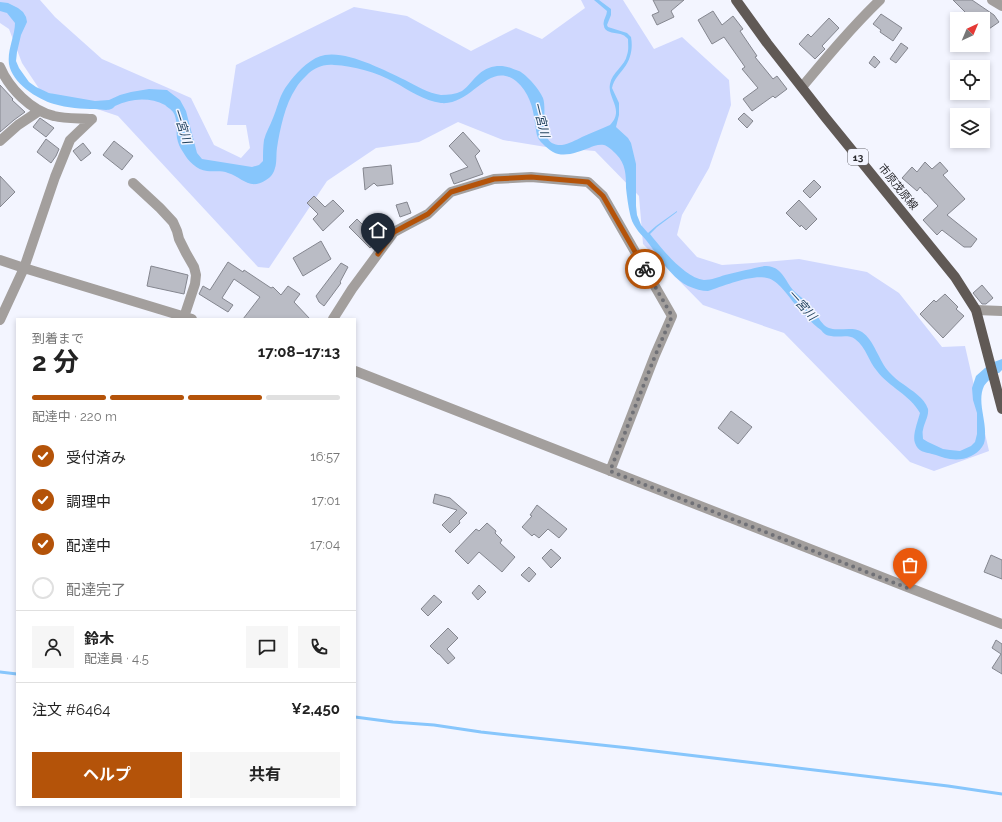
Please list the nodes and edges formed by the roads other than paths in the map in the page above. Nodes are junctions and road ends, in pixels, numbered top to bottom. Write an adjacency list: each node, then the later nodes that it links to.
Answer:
1 (736, 0): 6 (main road, 市原茂原線 / 13)
2 (880, 0): 6 (street)
3 (992, 0): 4 (street)
4 (1002, 6)
5 (0, 67): 7 (street)
6 (802, 87): 13 (main road, 市原茂原線 / 13)
7 (39, 111): 8 (street); 11 (street)
8 (0, 141)
9 (133, 183): 14 (street)
10 (0, 260): 11 (street)
11 (24, 268): 14 (street); 16 (street)
12 (1002, 311): 13 (street)
13 (977, 313): 18 (main road, 市原茂原線 / 13)
14 (188, 318)
15 (333, 318): 19 (street)
16 (0, 320)
17 (356, 371): 19 (street)
18 (1002, 409)
19 (610, 471): 20 (street)
20 (1002, 624)

